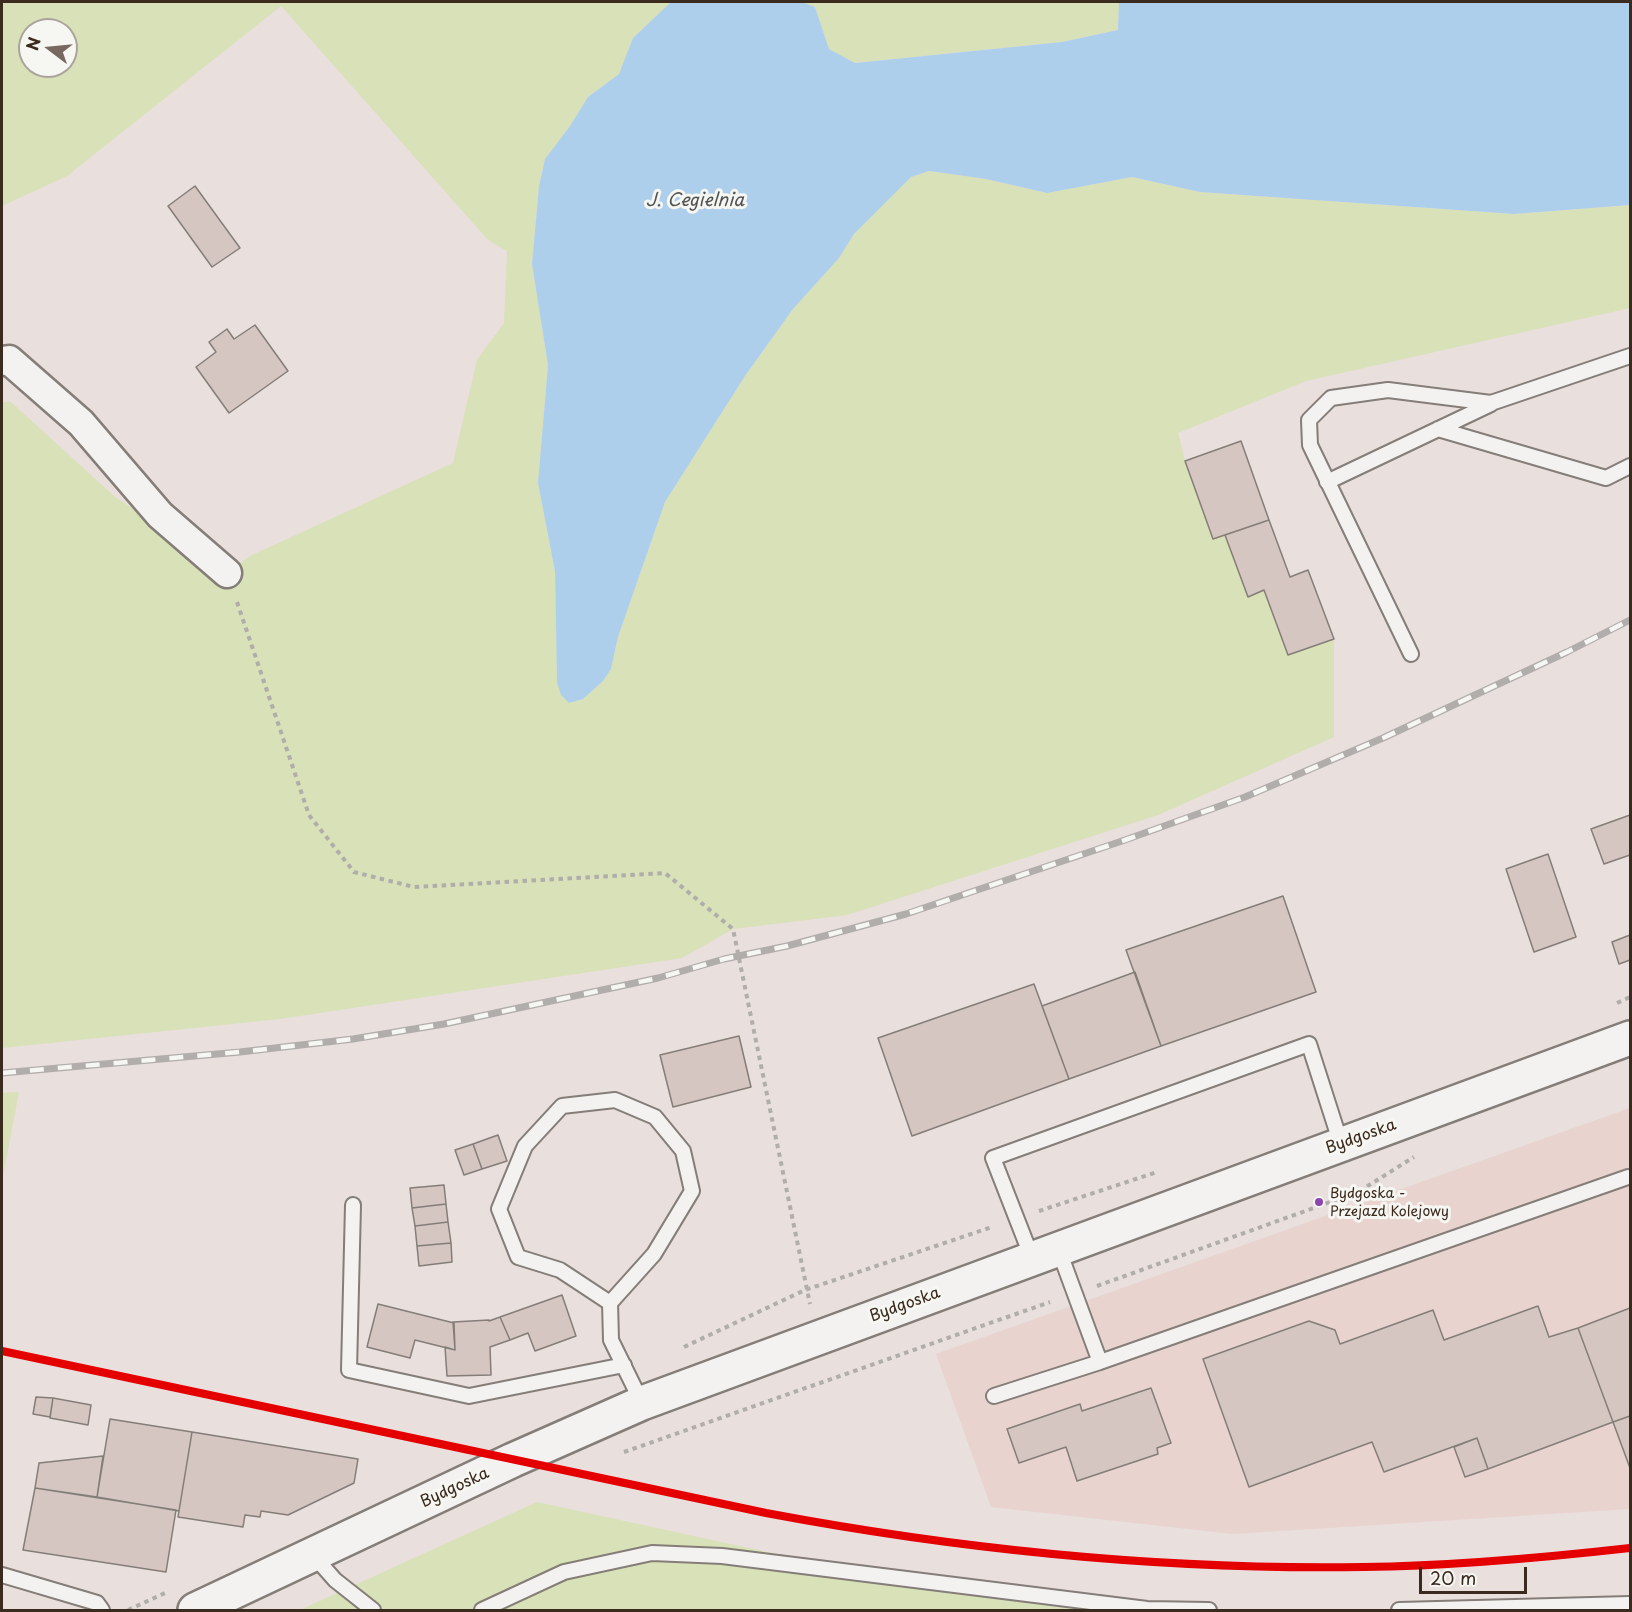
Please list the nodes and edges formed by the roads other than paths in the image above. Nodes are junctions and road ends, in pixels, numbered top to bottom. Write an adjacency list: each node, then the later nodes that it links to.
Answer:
1 (1630, 356): 3 (lane)
2 (2, 361): 7 (street)
3 (1491, 403): 4 (lane); 6 (lane)
4 (1438, 429): 5 (lane); 6 (lane)
5 (1630, 465)
6 (1327, 482): 8 (lane)
7 (227, 573)
8 (1411, 654)
9 (1630, 1038): 10 (street, Bydgoska)
10 (1341, 1144): 13 (street, Bydgoska); 13 (lane)
11 (1628, 1177): 15 (lane)
12 (353, 1205): 16 (lane)
13 (1045, 1253): 15 (lane); 18 (street, Bydgoska)
14 (610, 1304): 14 (lane); 16 (lane)
15 (1100, 1362): 17 (lane)
16 (624, 1365): 18 (lane)
17 (994, 1396)
18 (642, 1402): 19 (street, Bydgoska)
19 (313, 1555): 23 (street, Bydgoska); 24 (lane)
20 (2, 1575): 22 (lane)
21 (1630, 1604): 27 (lane)
22 (102, 1611)
23 (195, 1611)
24 (373, 1611)
25 (482, 1611): 26 (lane)
26 (1209, 1611)
27 (1400, 1611)

